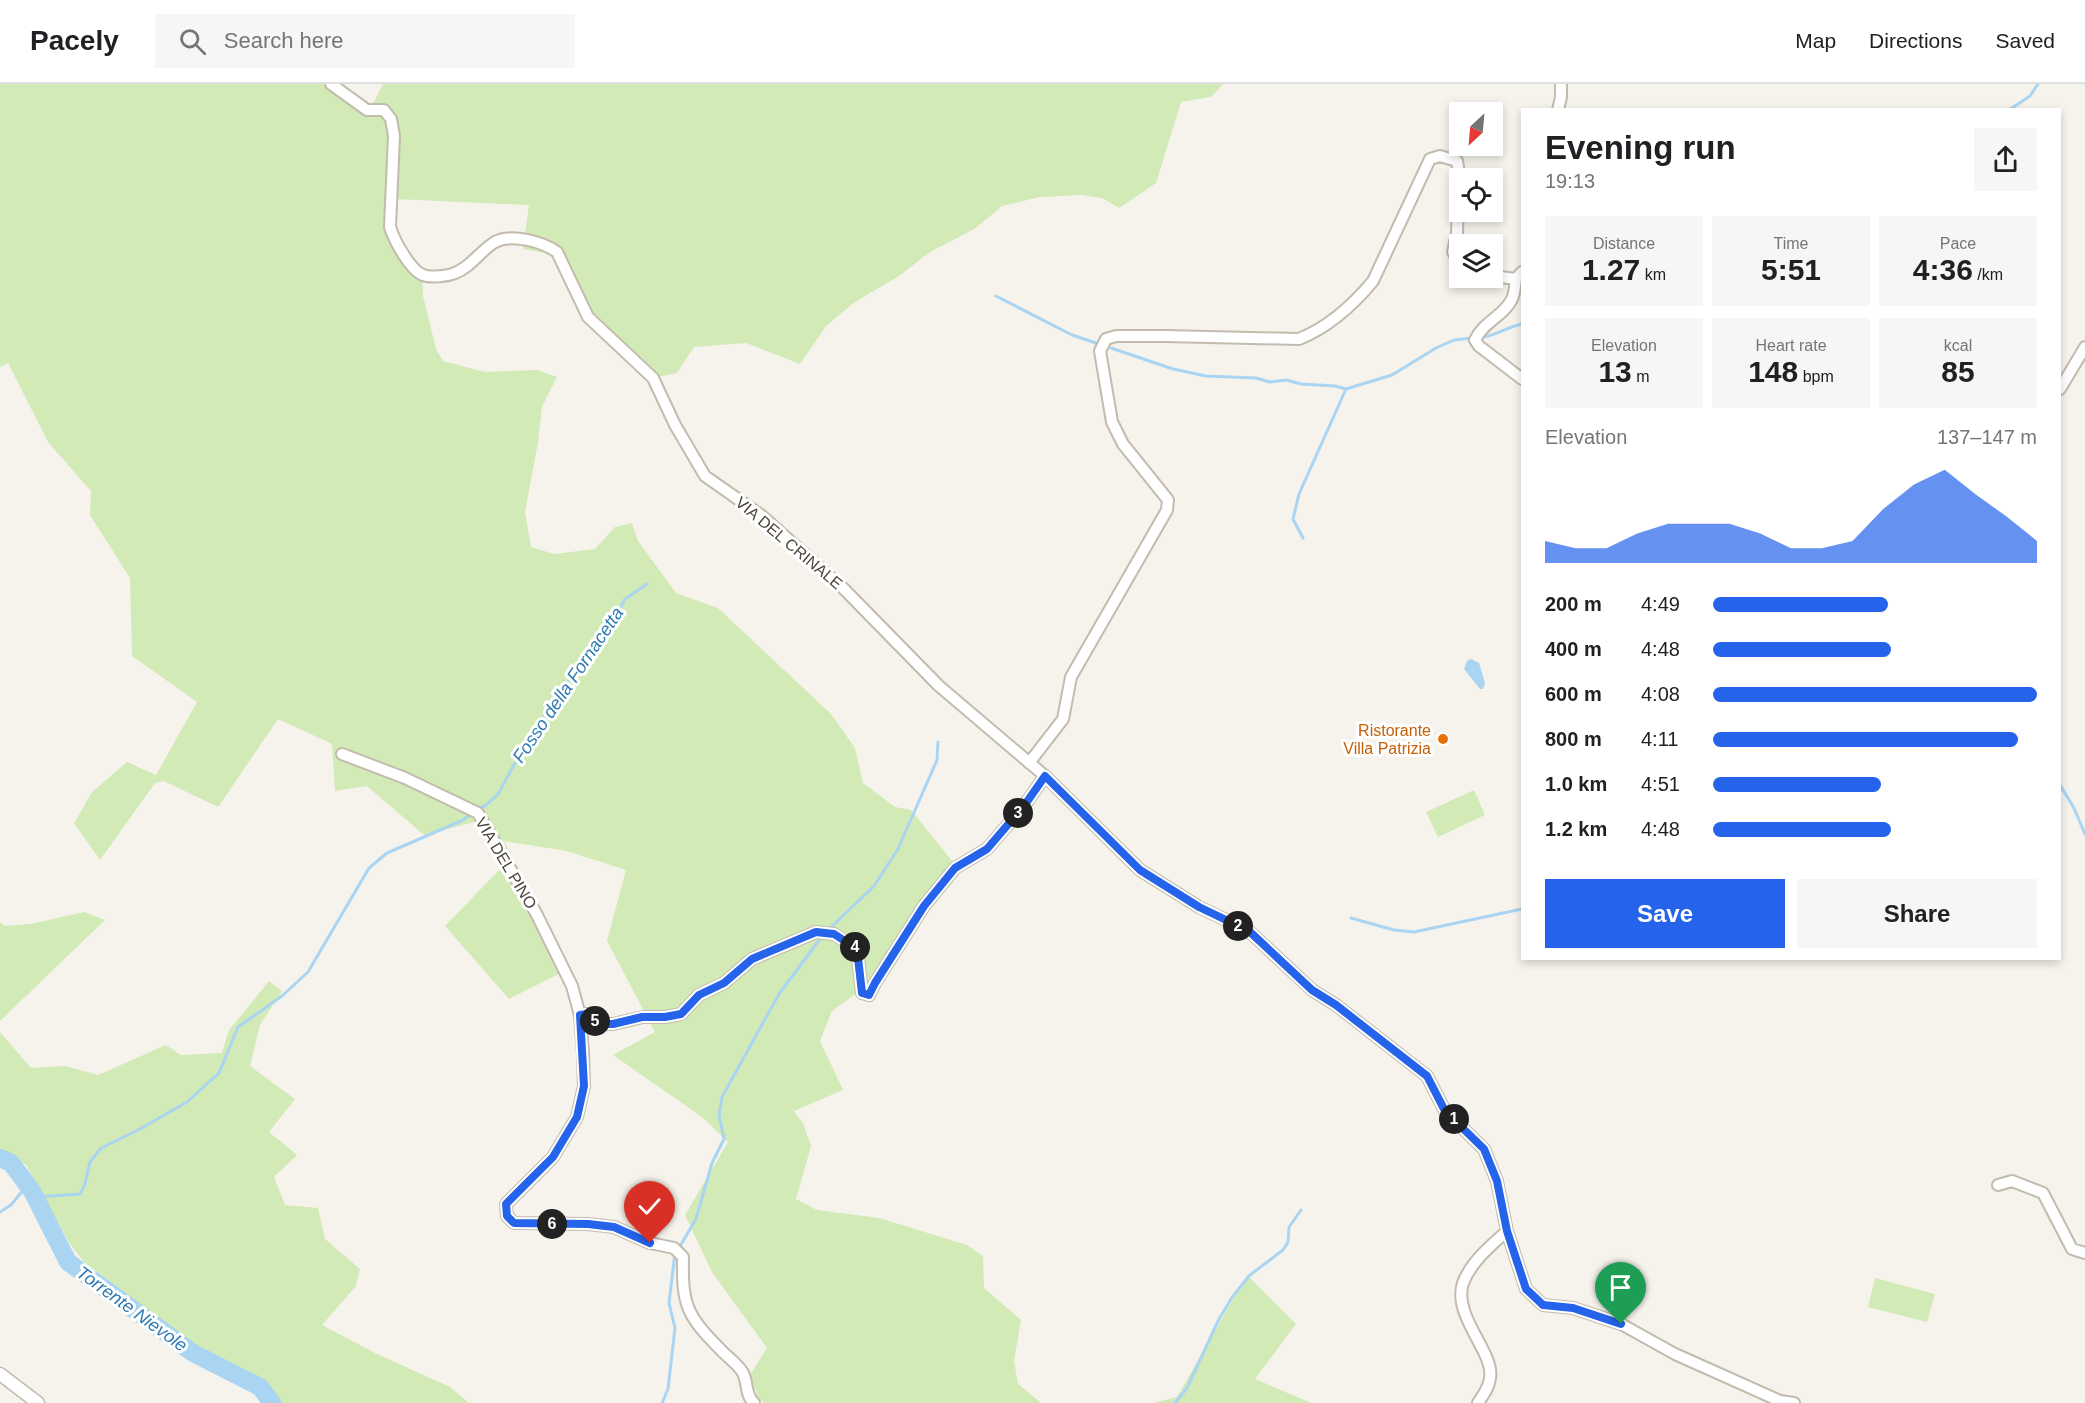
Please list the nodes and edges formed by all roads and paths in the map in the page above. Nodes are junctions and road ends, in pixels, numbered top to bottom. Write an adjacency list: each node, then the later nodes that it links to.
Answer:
1 (331, 84): 11 (street, VIA DEL CRINALE)
2 (1561, 84): 3 (street)
3 (1558, 108)
4 (1457, 234): 11 (street)
5 (1519, 275): 6 (street); 8 (street)
6 (1503, 276)
7 (2085, 347): 9 (street)
8 (1521, 378)
9 (2061, 387)
10 (342, 754): 13 (street, VIA DEL PINO)
11 (1029, 763): 12 (street, VIA DEL CRINALE)
12 (1045, 776): 13 (street); 15 (street, VIA DEL CRINALE)
13 (580, 1015): 19 (street, VIA DEL PINO)
14 (1998, 1185): 16 (street)
15 (1507, 1231): 20 (street); 21 (street, VIA DEL CRINALE)
16 (2085, 1253)
17 (0, 1374): 18 (street)
18 (38, 1403)
19 (754, 1403)
20 (1478, 1403)
21 (1794, 1403)

